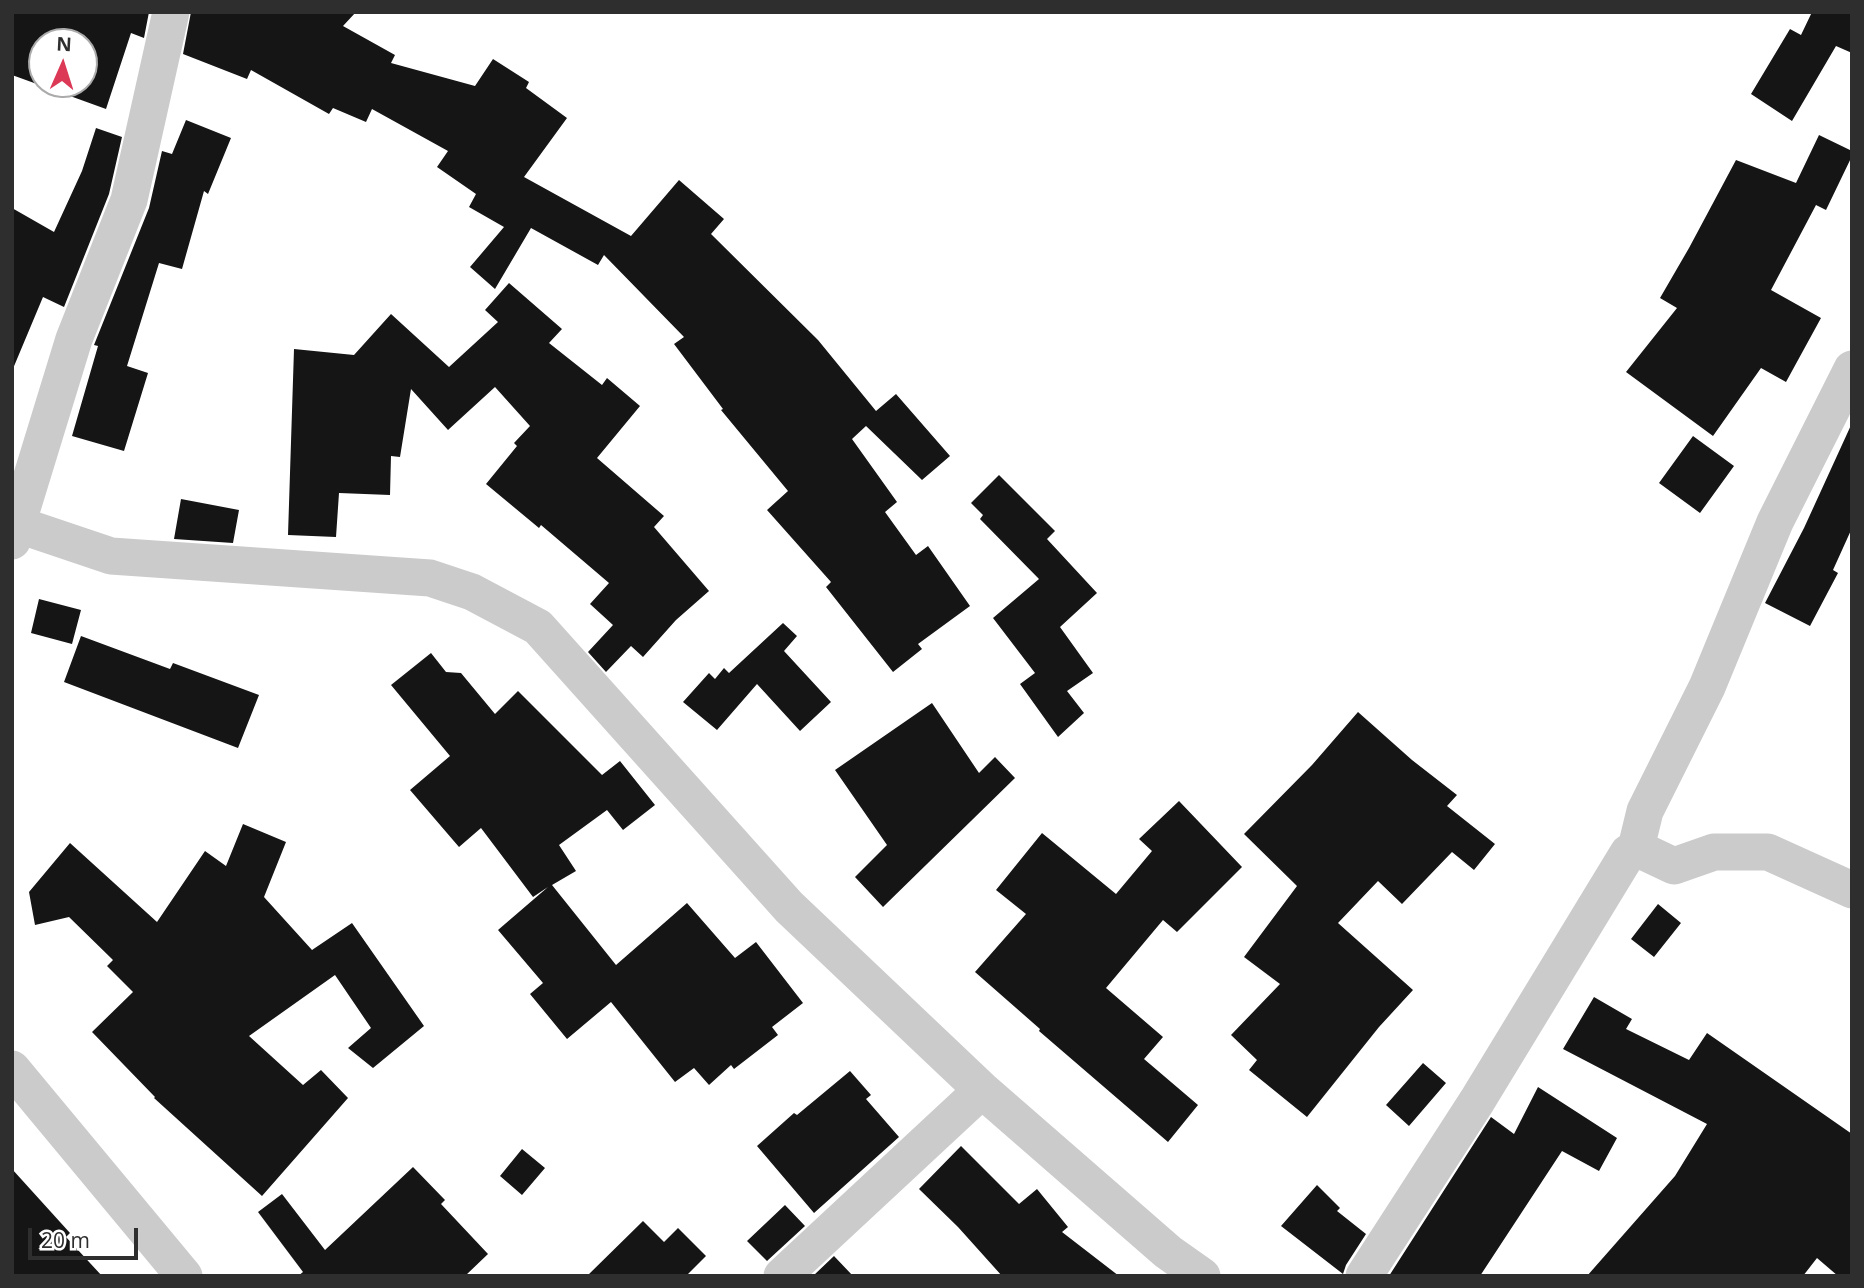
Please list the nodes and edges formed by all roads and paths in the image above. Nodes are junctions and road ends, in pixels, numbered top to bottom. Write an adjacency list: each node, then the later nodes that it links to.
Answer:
1 (172, 12): 3 (street)
2 (1852, 369): 4 (street)
3 (15, 533): 7 (street)
4 (1636, 848): 5 (street); 11 (street)
5 (1852, 890)
6 (12, 1069): 8 (street)
7 (982, 1090): 9 (street); 10 (street)
8 (184, 1276)
9 (782, 1276)
10 (1202, 1276)
11 (1364, 1276)

